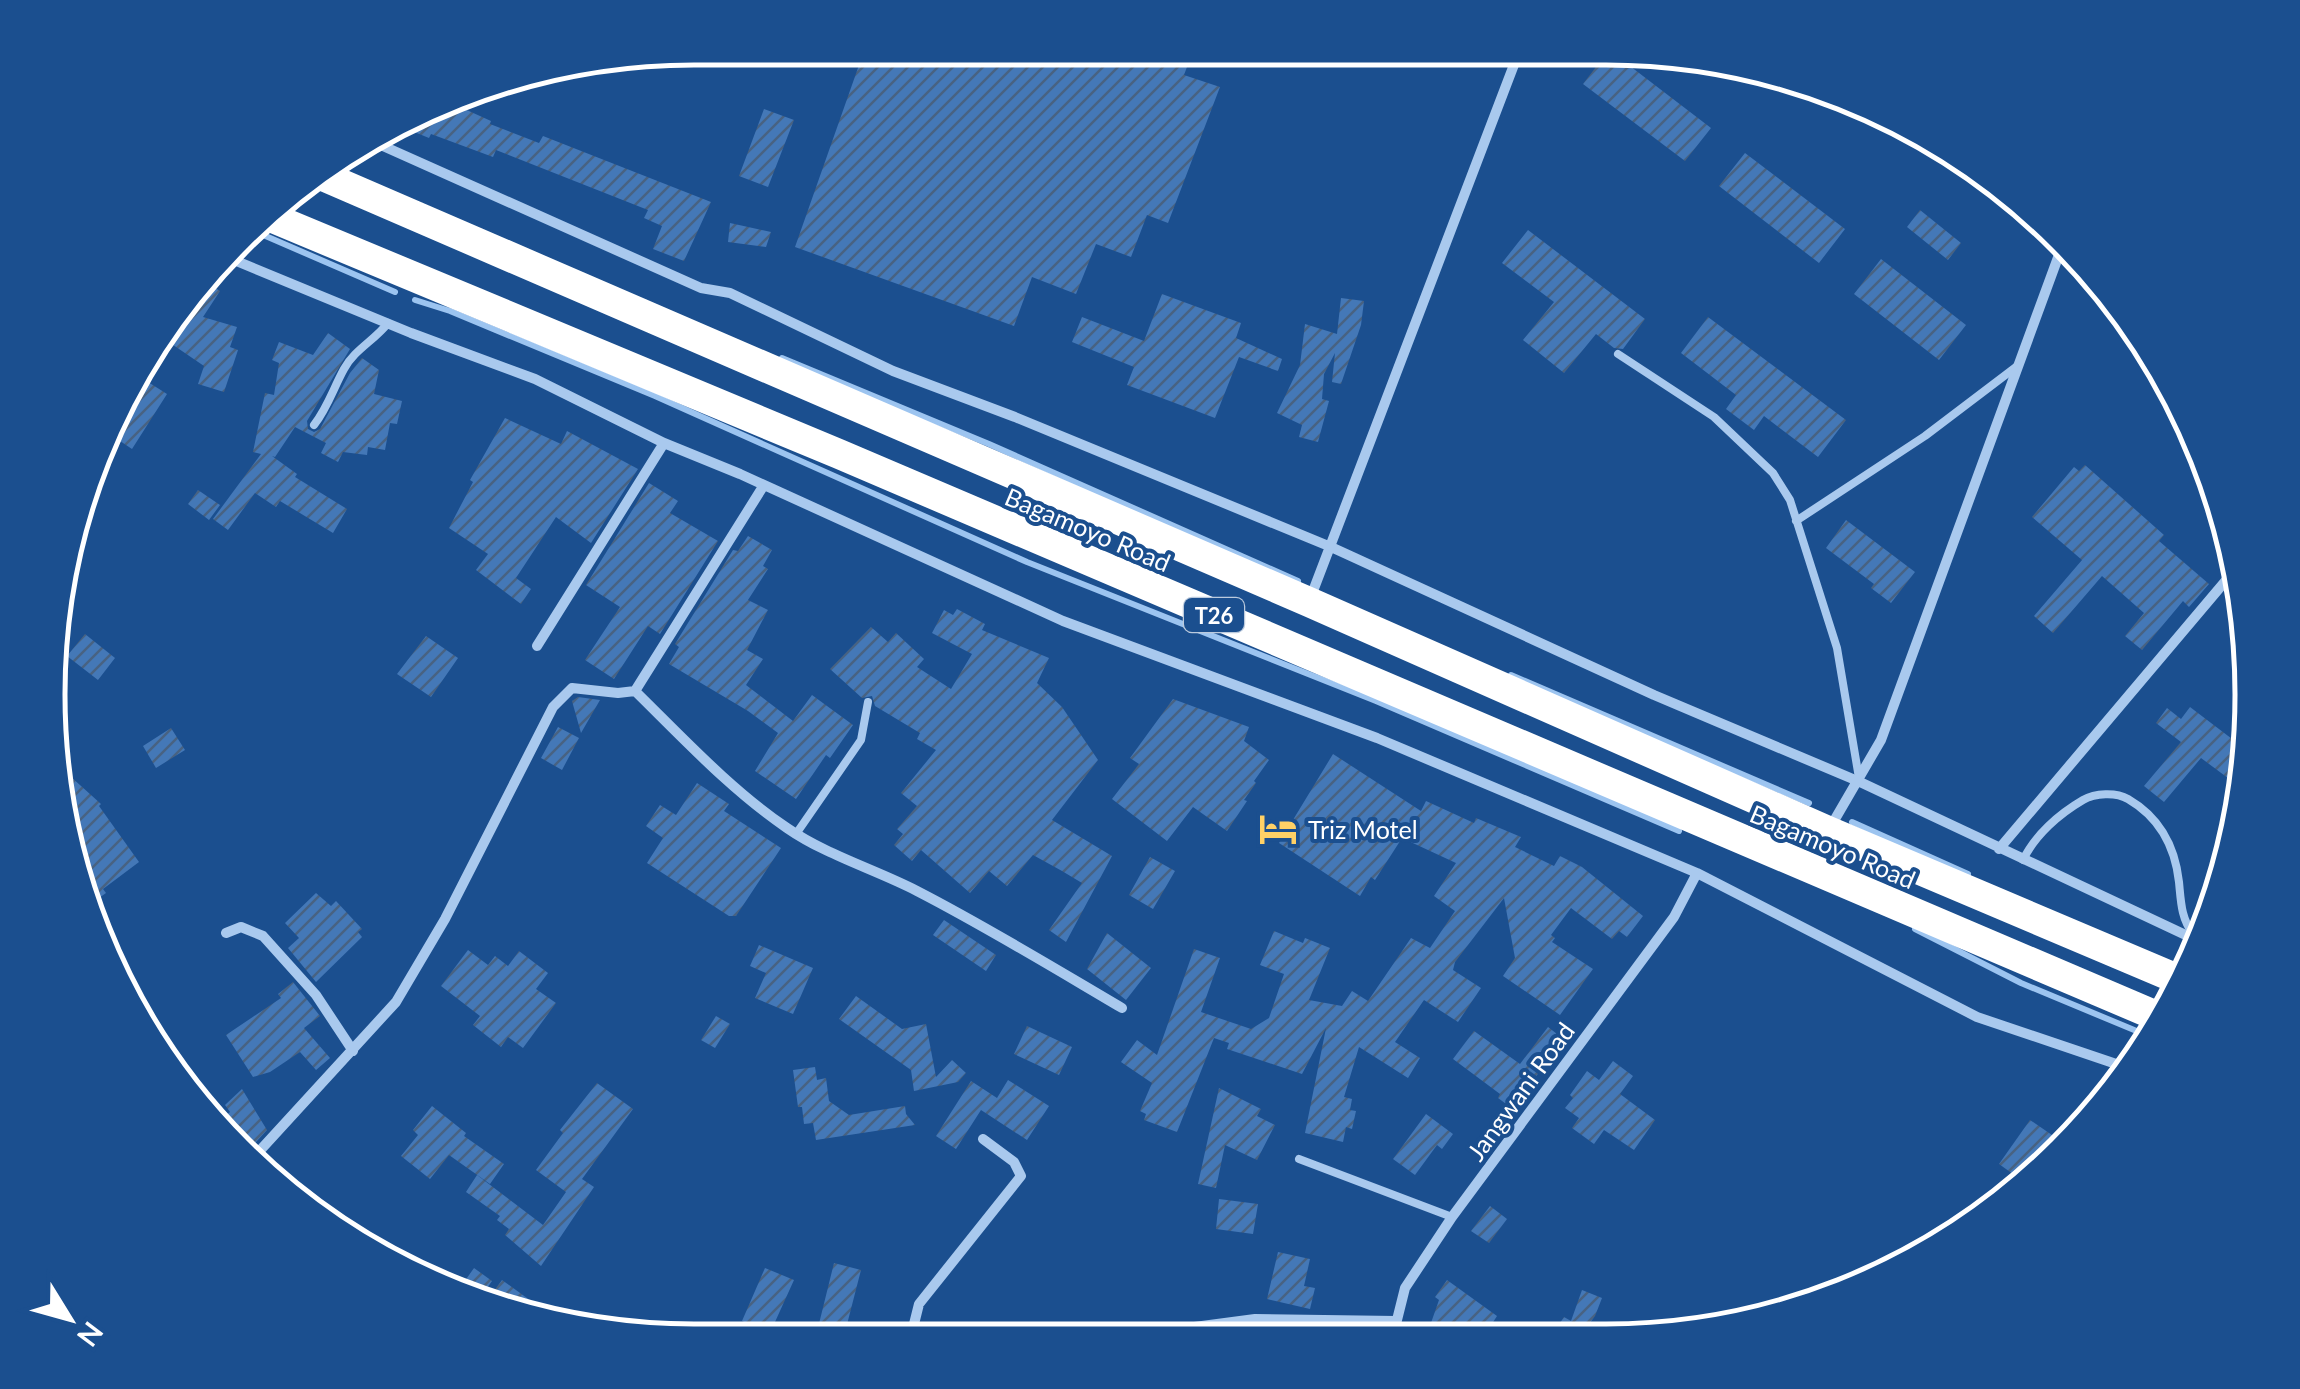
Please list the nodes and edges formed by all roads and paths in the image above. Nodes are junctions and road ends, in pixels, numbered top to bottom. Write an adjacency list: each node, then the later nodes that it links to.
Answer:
1 (1514, 65): 14 (street)
2 (384, 147): 14 (street)
3 (332, 180): 16 (highway, Bagamoyo Road / T26)
4 (279, 221): 31 (highway, Bagamoyo Road / T26)
5 (2058, 257): 9 (street)
6 (237, 261): 7 (street)
7 (388, 323): 10 (lane); 11 (street)
8 (1618, 354): 13 (lane)
9 (2019, 364): 13 (lane); 20 (street)
10 (314, 425)
11 (664, 443): 12 (street); 17 (street)
12 (764, 485): 18 (street); 25 (street)
13 (1796, 521): 20 (lane)
14 (1331, 547): 16 (street); 20 (street)
15 (2225, 582): 23 (street)
16 (1309, 602): 21 (highway, Bagamoyo Road / T26)
17 (536, 646)
18 (635, 691): 22 (street); 32 (street)
19 (868, 702): 22 (lane)
20 (1860, 782): 21 (street); 23 (street)
21 (1828, 831): 29 (highway, Bagamoyo Road / T26)
22 (796, 834): 30 (street)
23 (1999, 848): 24 (street)
24 (2023, 860): 26 (lane); 28 (street)
25 (1697, 873): 33 (street); 37 (street, Jangwani Road)
26 (2189, 929)
27 (226, 933): 32 (street)
28 (2187, 934)
29 (2169, 975)
30 (1122, 1008)
31 (2149, 1013)
32 (353, 1051): 35 (street)
33 (2115, 1064)
34 (984, 1139): 39 (street)
35 (260, 1150)
36 (1299, 1160): 37 (lane)
37 (1452, 1217): 38 (street, Jangwani Road)
38 (1396, 1322): 40 (street)
39 (914, 1324)
40 (1217, 1324)

